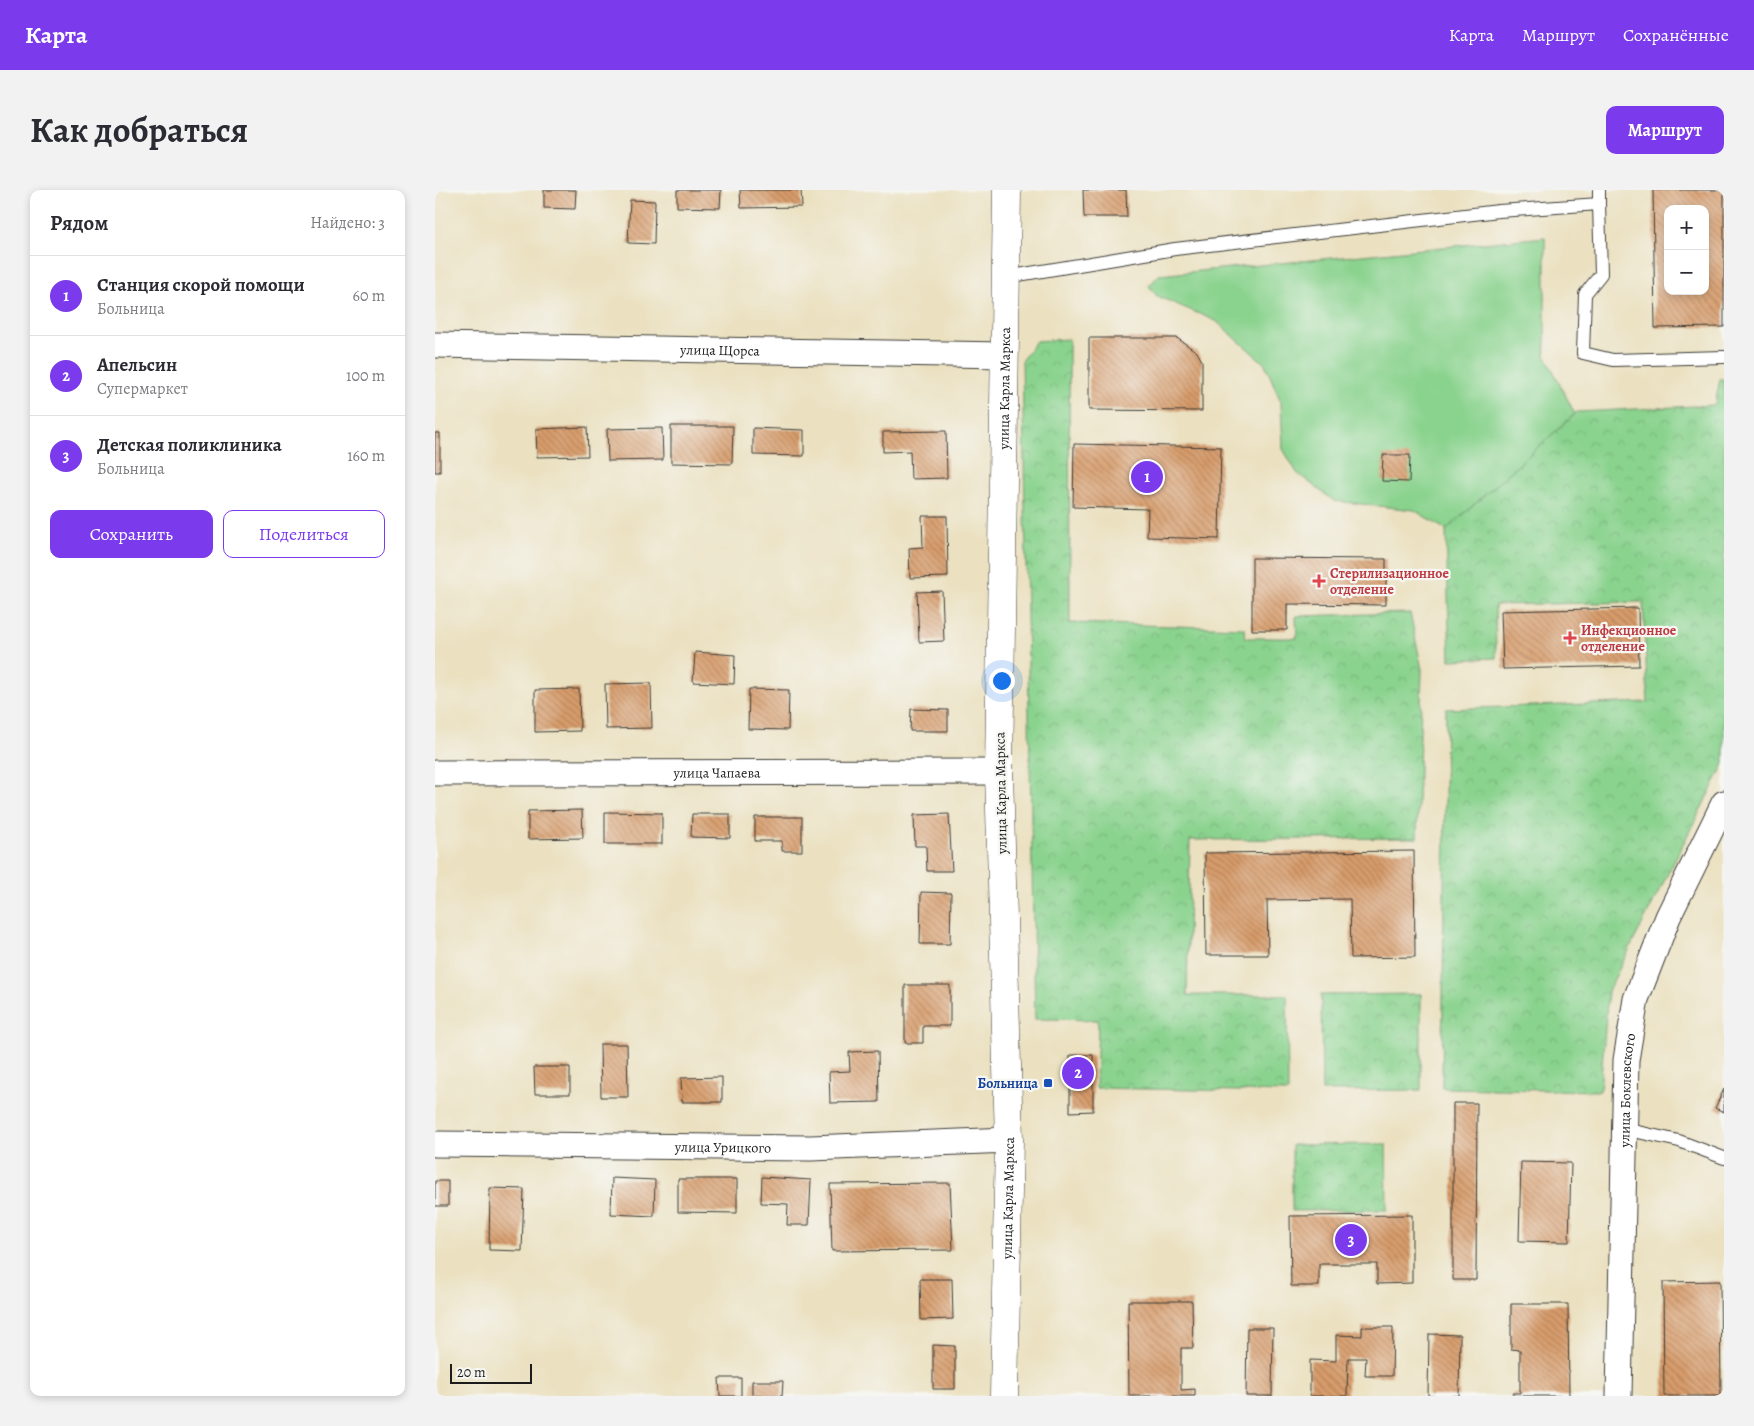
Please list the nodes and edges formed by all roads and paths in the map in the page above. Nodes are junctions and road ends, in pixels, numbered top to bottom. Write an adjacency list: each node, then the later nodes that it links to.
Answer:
1 (1007, 190): 4 (main road, улица Карла Маркса)
2 (1599, 190): 3 (lane)
3 (1599, 204): 4 (lane); 7 (lane)
4 (1006, 277): 6 (main road, улица Карла Маркса)
5 (435, 345): 6 (street, улица Щорса)
6 (1005, 355): 8 (main road, улица Карла Маркса)
7 (1724, 357)
8 (999, 772): 9 (street, улица Чапаева); 12 (main road, улица Карла Маркса)
9 (435, 773)
10 (1724, 804): 11 (street, улица Боклевского)
11 (1624, 1130): 14 (lane); 16 (street, улица Боклевского)
12 (1009, 1140): 13 (street, улица Урицкого); 15 (main road, улица Карла Маркса)
13 (435, 1144)
14 (1724, 1158)
15 (1004, 1396)
16 (1619, 1396)

